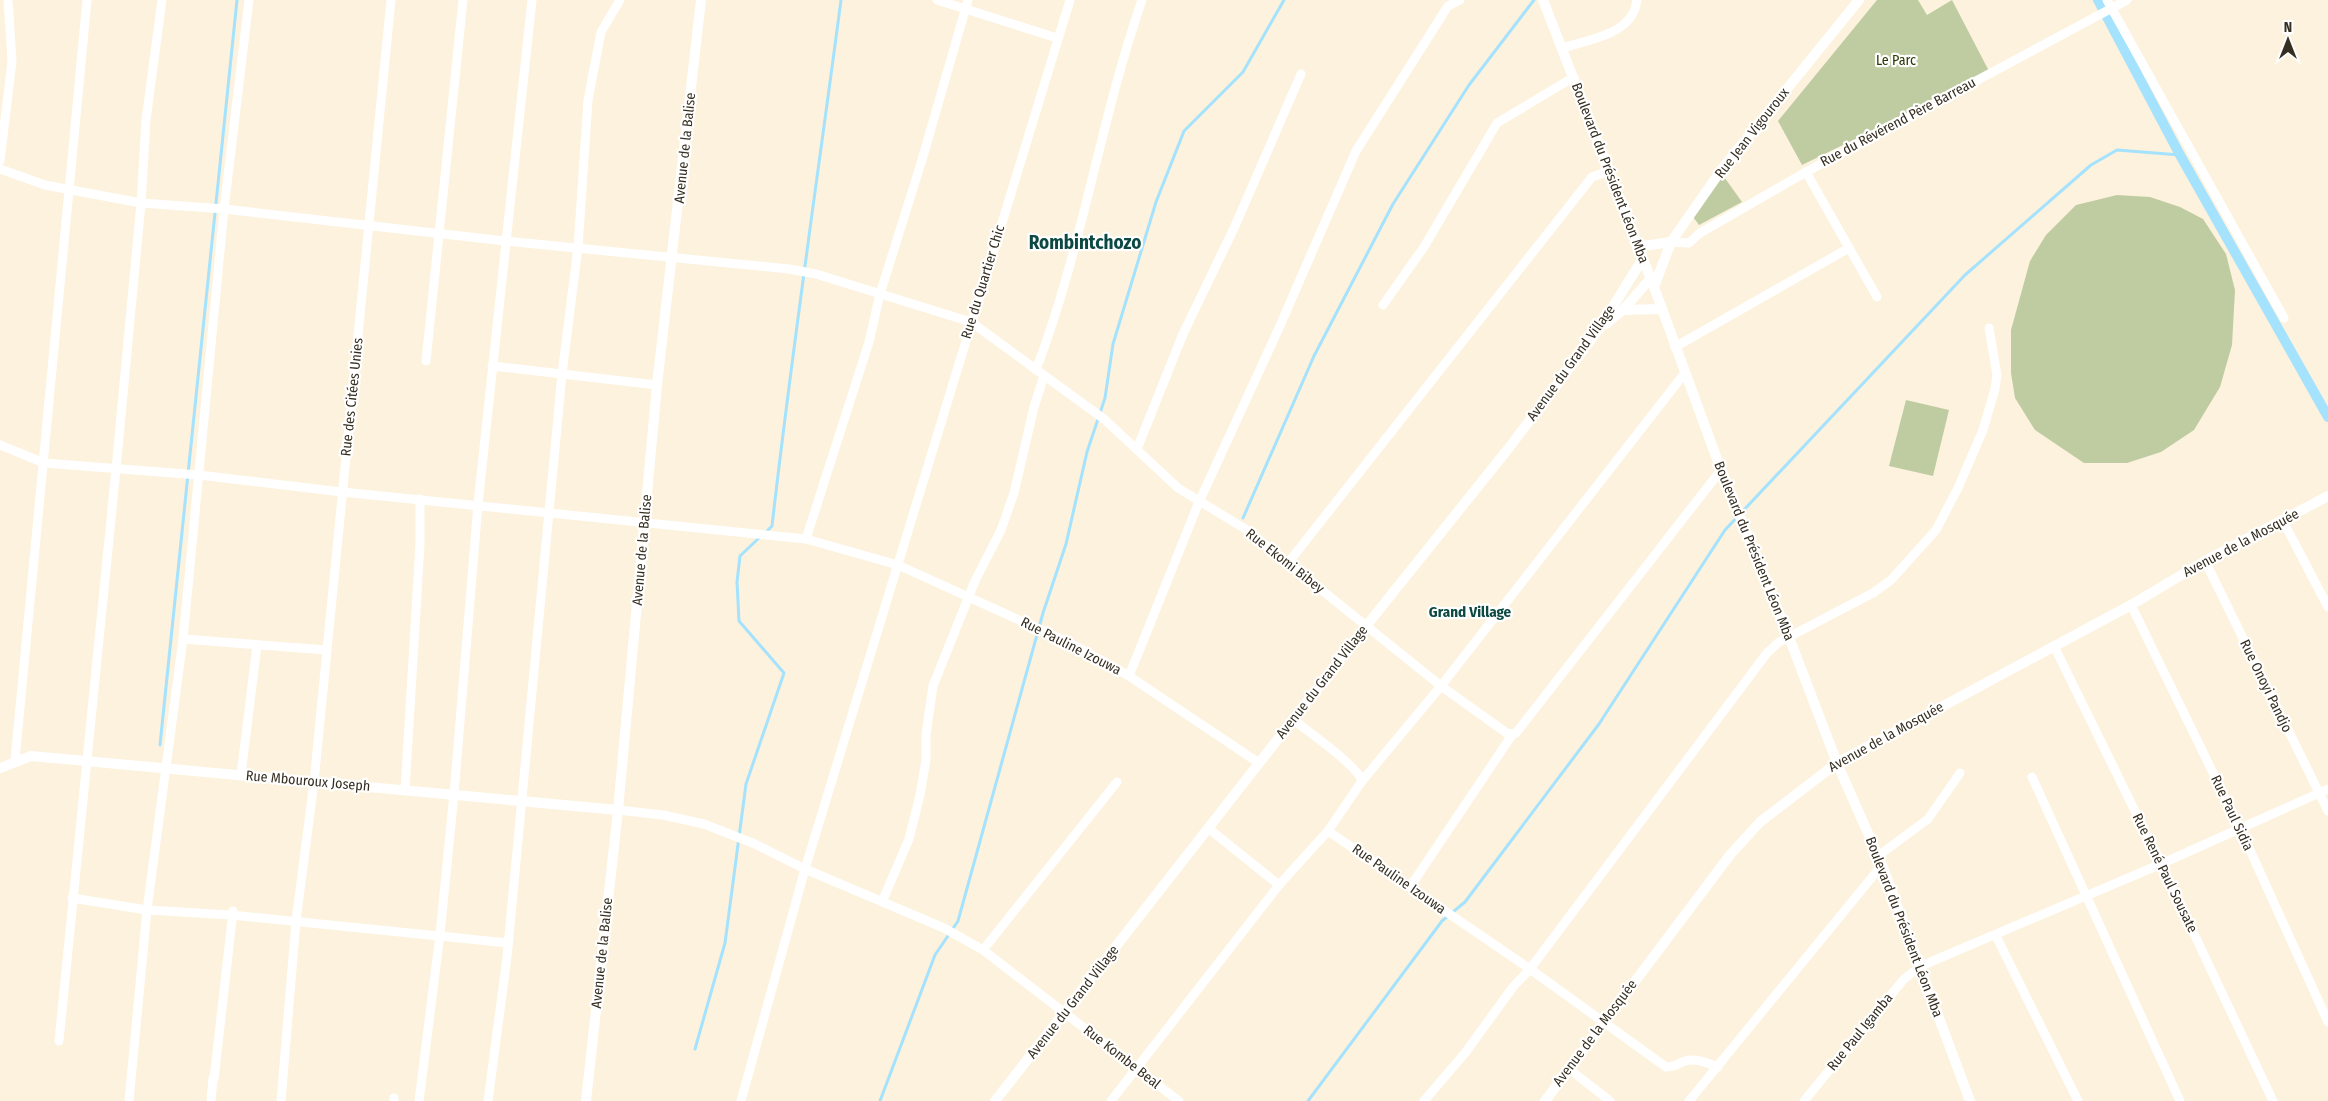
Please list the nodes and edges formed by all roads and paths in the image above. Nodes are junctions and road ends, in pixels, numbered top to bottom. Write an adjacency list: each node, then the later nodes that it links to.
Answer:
1 (8, 0): 25 (street)
2 (87, 0): 29 (street)
3 (162, 0): 30 (street)
4 (249, 0): 31 (street)
5 (391, 0): 32 (street, Rue des Citées Unies)
6 (463, 0): 33 (street)
7 (532, 0): 34 (street)
8 (620, 0): 36 (street)
9 (702, 0): 39 (street, Avenue de la Balise)
10 (937, 0): 20 (street)
11 (968, 0): 20 (street)
12 (1070, 0): 21 (street, Rue du Quartier Chic)
13 (1142, 0): 54 (street)
14 (1460, 0): 67 (street)
15 (1637, 0): 22 (street)
16 (1859, 0): 35 (street, Rue Jean Vigouroux)
17 (2128, 0): 19 (street, Rue du Révérend Père Barreau)
18 (1544, 2): 22 (street, Boulevard du Président Léon Mba)
19 (2109, 6): 28 (street, Rue du Révérend Père Barreau); 47 (street)
20 (964, 9): 21 (street); 42 (street)
21 (1058, 38): 48 (street, Rue du Quartier Chic)
22 (1563, 48): 24 (street, Boulevard du Président Léon Mba)
23 (1301, 74): 59 (street)
24 (1574, 77): 27 (street, Boulevard du Président Léon Mba); 44 (street)
25 (0, 161)
26 (0, 169): 29 (street, Rue Ekomi Bibey)
27 (1609, 171): 37 (street, Boulevard du Président Léon Mba); 74 (street)
28 (1806, 172): 35 (street, Rue du Révérend Père Barreau); 38 (street)
29 (70, 190): 30 (street, Rue Ekomi Bibey); 60 (street)
30 (141, 203): 31 (street, Rue Ekomi Bibey); 61 (street)
31 (217, 208): 32 (street, Rue Ekomi Bibey); 63 (street)
32 (370, 226): 33 (street, Rue Ekomi Bibey); 64 (street, Rue des Citées Unies)
33 (438, 233): 34 (street, Rue Ekomi Bibey); 52 (street)
34 (506, 241): 36 (street, Rue Ekomi Bibey); 53 (street)
35 (1671, 242): 37 (street); 41 (street, Rue Jean Vigouroux)
36 (578, 247): 39 (street, Rue Ekomi Bibey); 55 (street)
37 (1637, 247): 40 (street, Boulevard du Président Léon Mba)
38 (1849, 248): 43 (street); 51 (street)
39 (673, 257): 42 (street, Rue Ekomi Bibey); 57 (street, Avenue de la Balise)
40 (1642, 260): 41 (street, Boulevard du Président Léon Mba); 50 (street, Avenue du Grand Village)
41 (1652, 283): 45 (street, Boulevard du Président Léon Mba); 46 (street)
42 (880, 294): 48 (street, Rue Ekomi Bibey); 72 (street)
43 (1876, 298)
44 (1383, 305)
45 (1662, 309): 46 (street); 51 (street, Boulevard du Président Léon Mba)
46 (1623, 310): 50 (street)
47 (2284, 318)
48 (971, 322): 54 (street, Rue Ekomi Bibey); 75 (street, Rue du Quartier Chic)
49 (1989, 328): 80 (street)
50 (1599, 329): 79 (street, Avenue du Grand Village)
51 (1675, 347): 56 (street, Boulevard du Président Léon Mba)
52 (426, 361)
53 (492, 366): 55 (street); 68 (street)
54 (1040, 373): 59 (street, Rue Ekomi Bibey); 76 (street)
55 (562, 374): 57 (street); 69 (street)
56 (1684, 374): 62 (street, Boulevard du Président Léon Mba); 86 (street)
57 (657, 385): 70 (street, Avenue de la Balise)
58 (0, 445): 60 (street)
59 (1136, 448): 67 (street, Rue Ekomi Bibey)
60 (44, 463): 61 (street); 89 (street)
61 (116, 469): 63 (street); 90 (street)
62 (1721, 470): 80 (street, Boulevard du Président Léon Mba); 88 (street)
63 (196, 475): 64 (street); 81 (street)
64 (342, 492): 66 (street); 84 (street, Rue des Citées Unies)
65 (2328, 496): 71 (street, Avenue de la Mosquée)
66 (420, 499): 68 (street); 102 (street)
67 (1200, 502): 74 (street, Rue Ekomi Bibey); 85 (street)
68 (478, 504): 69 (street); 104 (street)
69 (550, 512): 70 (street); 105 (street)
70 (645, 521): 72 (street, Rue Pauline Izouwa); 106 (street, Avenue de la Balise)
71 (2283, 521): 73 (street, Avenue de la Mosquée); 78 (street)
72 (806, 538): 75 (street, Rue Pauline Izouwa)
73 (2205, 561): 77 (street, Avenue de la Mosquée); 103 (street, Rue Onoyi Pandjo)
74 (1288, 563): 79 (street, Rue Ekomi Bibey)
75 (898, 565): 76 (street, Rue Pauline Izouwa); 113 (street, Rue du Quartier Chic)
76 (969, 598): 85 (street, Rue Pauline Izouwa); 118 (street)
77 (2131, 605): 83 (street, Avenue de la Mosquée); 109 (street, Rue Paul Sidia)
78 (2328, 607)
79 (1367, 624): 86 (street, Rue Ekomi Bibey); 87 (street, Avenue du Grand Village)
80 (1789, 637): 92 (street, Boulevard du Président Léon Mba); 127 (street)
81 (183, 640): 82 (street); 94 (street)
82 (257, 645): 84 (street); 96 (street)
83 (2054, 646): 92 (street, Avenue de la Mosquée); 112 (street, Rue René Paul Sousate)
84 (326, 650): 99 (street, Rue des Citées Unies)
85 (1128, 676): 91 (street, Rue Pauline Izouwa)
86 (1440, 686): 88 (street, Rue Ekomi Bibey); 98 (street)
87 (1293, 719): 91 (street, Avenue du Grand Village); 98 (street)
88 (1512, 734): 115 (street)
89 (15, 760): 90 (street, Rue Mbouroux Joseph); 93 (street, Rue Mbouroux Joseph)
90 (86, 760): 94 (street, Rue Mbouroux Joseph); 117 (street)
91 (1259, 763): 108 (street, Avenue du Grand Village)
92 (1837, 763): 111 (street, Boulevard du Président Léon Mba); 129 (street, Avenue de la Mosquée)
93 (0, 768)
94 (166, 769): 96 (street, Rue Mbouroux Joseph); 119 (street)
95 (1960, 773): 111 (street)
96 (241, 775): 99 (street, Rue Mbouroux Joseph)
97 (2032, 777): 116 (street)
98 (1362, 781): 110 (street)
99 (314, 782): 102 (street, Rue Mbouroux Joseph); 121 (street, Rue des Citées Unies)
100 (1117, 782): 125 (street)
101 (2328, 789): 103 (street, Rue Paul Igamba)
102 (405, 790): 104 (street, Rue Mbouroux Joseph)
103 (2319, 793): 107 (street, Rue Onoyi Pandjo); 109 (street, Rue Paul Igamba)
104 (454, 794): 105 (street, Rue Mbouroux Joseph); 122 (street)
105 (520, 800): 106 (street, Rue Mbouroux Joseph); 124 (street)
106 (618, 810): 113 (street, Rue Kombe Beal); 140 (street, Avenue de la Balise)
107 (2328, 811)
108 (1208, 828): 114 (street); 128 (street, Avenue du Grand Village)
109 (2240, 828): 112 (street, Rue Paul Igamba); 130 (street, Rue Paul Sidia)
110 (1328, 830): 114 (street); 115 (street, Rue Pauline Izouwa)
111 (1880, 861): 126 (street, Boulevard du Président Léon Mba); 132 (street)
112 (2161, 864): 116 (street, Rue Paul Igamba); 153 (street, Rue René Paul Sousate)
113 (805, 869): 118 (street, Rue Kombe Beal); 141 (street, Rue du Quartier Chic)
114 (1279, 885): 133 (street)
115 (1410, 887): 127 (street, Rue Pauline Izouwa)
116 (2086, 896): 123 (street, Rue Paul Igamba); 152 (street)
117 (72, 898): 119 (street); 131 (street)
118 (882, 902): 125 (street, Rue Kombe Beal)
119 (148, 910): 120 (street); 135 (street)
120 (233, 913): 121 (street); 136 (street)
121 (296, 922): 122 (street); 137 (street, Rue des Citées Unies)
122 (440, 934): 124 (street); 138 (street)
123 (1996, 936): 126 (street, Rue Paul Igamba); 151 (street)
124 (508, 943): 139 (street)
125 (984, 950): 128 (street, Rue Kombe Beal)
126 (1921, 966): 149 (street, Rue Paul Igamba); 150 (street, Boulevard du Président Léon Mba)
127 (1530, 969): 129 (street, Rue Pauline Izouwa); 145 (street)
128 (1065, 1013): 133 (street, Rue Kombe Beal); 142 (street, Avenue du Grand Village)
129 (1603, 1022): 132 (street, Rue Pauline Izouwa); 134 (street, Avenue de la Mosquée)
130 (2328, 1022)
131 (59, 1041)
132 (1718, 1067): 148 (street)
133 (1135, 1069): 143 (street); 144 (street, Rue Kombe Beal)
134 (1568, 1069): 146 (street, Avenue de la Mosquée); 147 (street)
135 (129, 1101)
136 (211, 1101)
137 (281, 1101)
138 (419, 1101)
139 (488, 1101)
140 (586, 1101)
141 (741, 1101)
142 (995, 1101)
143 (1111, 1101)
144 (1179, 1101)
145 (1424, 1101)
146 (1546, 1101)
147 (1610, 1101)
148 (1689, 1101)
149 (1804, 1101)
150 (1970, 1101)
151 (2078, 1101)
152 (2180, 1101)
153 (2273, 1101)

